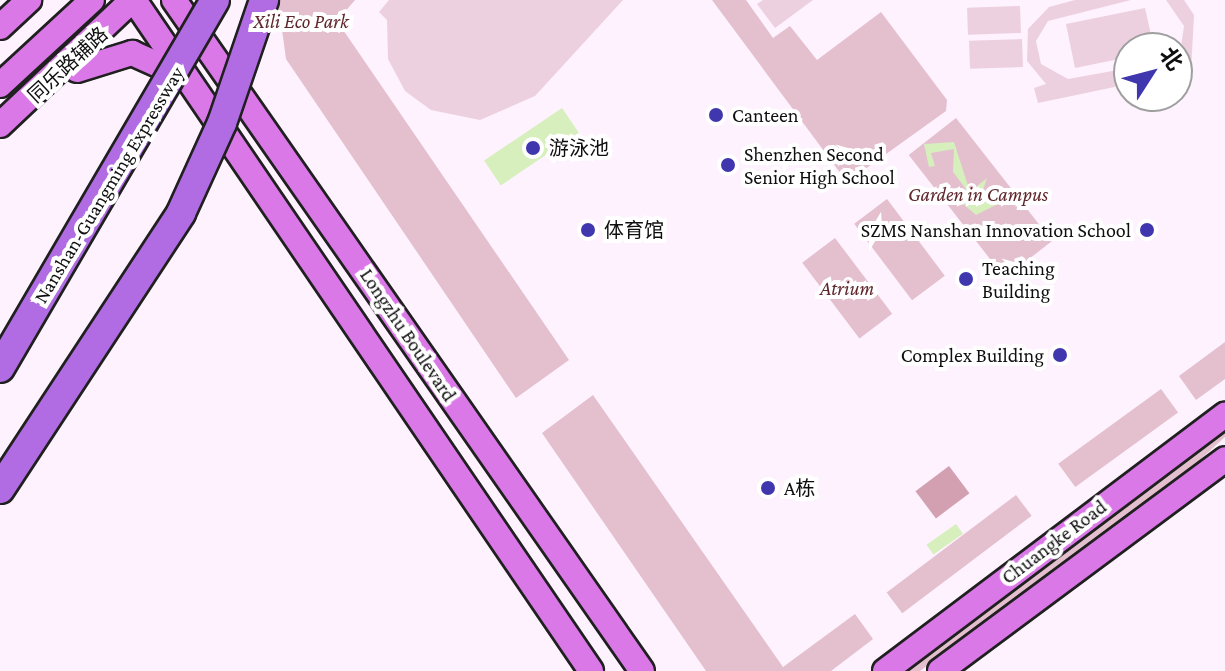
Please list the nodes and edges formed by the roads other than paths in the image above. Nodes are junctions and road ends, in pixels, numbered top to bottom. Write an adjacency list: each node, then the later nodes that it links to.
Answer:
1 (29, 0): 8 (main road)
2 (92, 0): 12 (main road)
3 (133, 0): 10 (main road, Longzhu Boulevard); 11 (main road, 同乐路辅路)
4 (174, 0): 9 (main road, Longzhu Boulevard)
5 (188, 0): 9 (main road)
6 (215, 0): 14 (highway, Nanshan-Guangming Expressway, bridge)
7 (264, 0): 17 (highway, bridge)
8 (0, 27)
9 (214, 57): 19 (main road, Longzhu Boulevard)
10 (189, 80): 11 (main road); 18 (main road, Longzhu Boulevard)
11 (50, 84): 13 (main road, 同乐路辅路)
12 (0, 85)
13 (0, 125)
14 (0, 368)
15 (1225, 415): 20 (main road, Chuangke Road)
16 (1225, 459): 21 (main road, Chuangke Road)
17 (0, 489)
18 (591, 671)
19 (642, 671)
20 (885, 671)
21 (940, 671)

